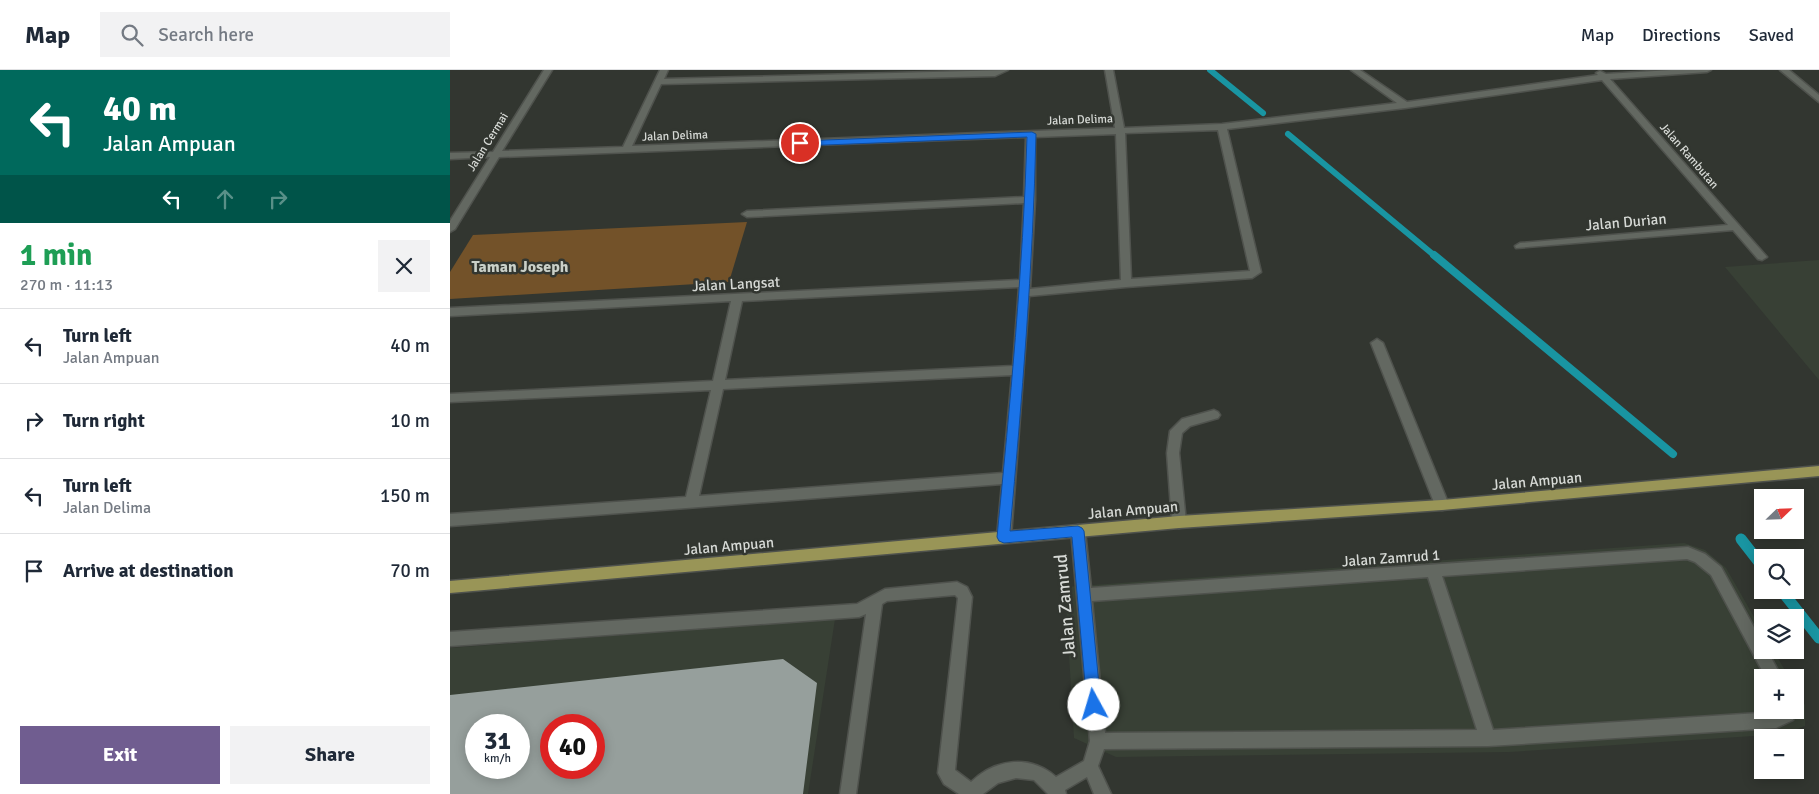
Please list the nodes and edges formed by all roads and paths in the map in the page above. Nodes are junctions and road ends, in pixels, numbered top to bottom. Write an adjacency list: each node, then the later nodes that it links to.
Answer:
1 (548, 70): 17 (street, Jalan Cermai)
2 (664, 70): 10 (street)
3 (1004, 70): 10 (street)
4 (1109, 70): 14 (street)
5 (1355, 70): 12 (street)
6 (1691, 70): 7 (street, Jalan Delima); 9 (street, Jalan Delima)
7 (1707, 70)
8 (1784, 70): 11 (street)
9 (1601, 74): 12 (street, Jalan Delima); 22 (street, Jalan Rambutan)
10 (658, 82): 16 (street)
11 (1819, 99)
12 (1405, 105): 13 (street, Jalan Delima)
13 (1222, 126): 14 (street, Jalan Delima); 25 (street, Jalan Langsat)
14 (1120, 131): 15 (street, Jalan Delima); 25 (street)
15 (1032, 134): 16 (street, Jalan Delima); 19 (street)
16 (626, 150): 17 (street, Jalan Delima)
17 (495, 155): 18 (street, Jalan Delima); 21 (street, Jalan Cermai)
18 (450, 156)
19 (1030, 200): 20 (street); 26 (street)
20 (747, 214)
21 (450, 228)
22 (1735, 228): 23 (street, Jalan Durian); 24 (street, Jalan Rambutan)
23 (1520, 246)
24 (1762, 257)
25 (1126, 283): 26 (street, Jalan Langsat)
26 (1023, 288): 27 (street, Jalan Langsat); 30 (street)
27 (737, 299): 28 (street, Jalan Langsat); 31 (street)
28 (450, 312)
29 (1377, 343): 37 (street)
30 (1019, 370): 31 (street); 35 (street)
31 (718, 385): 32 (street); 36 (street)
32 (450, 398)
33 (1214, 415): 39 (street)
34 (1819, 471): 37 (main road, Jalan Ampuan)
35 (1009, 478): 36 (street); 41 (street)
36 (691, 503): 38 (street)
37 (1442, 505): 39 (main road, Jalan Ampuan)
38 (450, 520)
39 (1180, 522): 40 (main road, Jalan Ampuan)
40 (1078, 531): 41 (main road, Jalan Ampuan); 44 (street, Jalan Zamrud)
41 (1004, 537): 43 (main road, Jalan Ampuan)
42 (1433, 571): 44 (street, Jalan Zamrud 1); 47 (street, Jalan Zamrud 1); 49 (street)
43 (450, 587)
44 (1084, 594): 50 (street, Jalan Zamrud)
45 (875, 601): 46 (street); 53 (street); 54 (street)
46 (450, 640)
47 (1769, 669)
48 (1778, 719): 49 (street)
49 (1488, 738): 50 (street)
50 (1098, 742): 51 (street, Jalan Zamrud)
51 (1090, 766): 52 (street); 55 (street)
52 (1056, 791): 54 (street)
53 (848, 794)
54 (972, 794)
55 (1103, 794)

